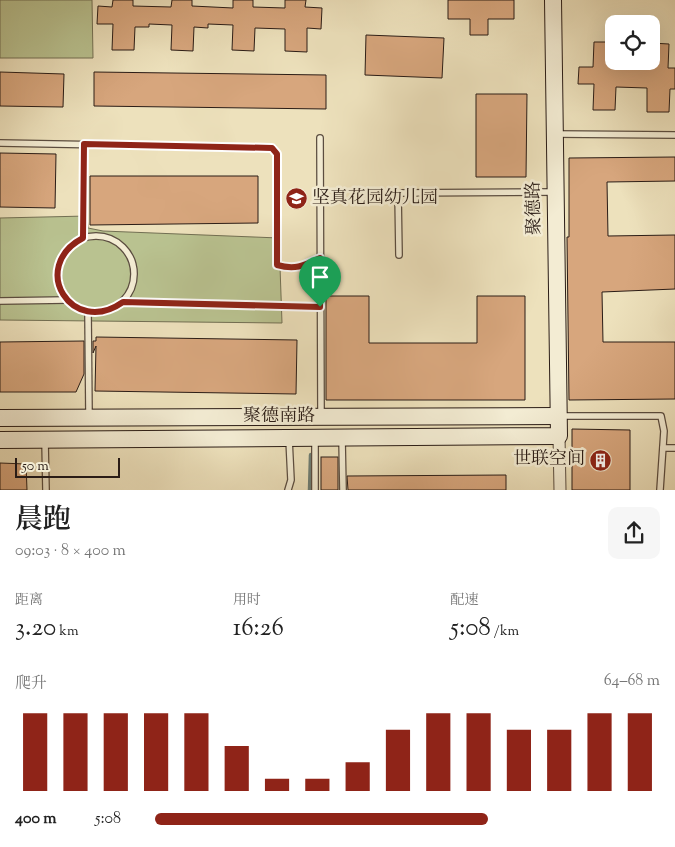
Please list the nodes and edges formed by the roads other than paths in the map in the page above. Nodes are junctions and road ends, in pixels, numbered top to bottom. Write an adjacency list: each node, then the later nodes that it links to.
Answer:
1 (553, 0): 2 (street, 聚德路)
2 (554, 134): 3 (lane); 7 (street, 聚德路)
3 (675, 135)
4 (320, 138): 10 (lane)
5 (0, 143): 6 (lane)
6 (84, 144): 8 (lane); 10 (lane)
7 (555, 192): 9 (lane); 16 (street, 聚德路)
8 (83, 238): 11 (lane); 13 (lane)
9 (399, 255)
10 (320, 258): 14 (lane)
11 (67, 300): 12 (lane); 15 (lane)
12 (0, 301)
13 (123, 302): 14 (lane); 15 (lane)
14 (320, 307): 19 (lane)
15 (88, 312): 18 (lane)
16 (558, 416): 19 (street, 聚德南路); 20 (street, 聚德路); 26 (lane)
17 (0, 418): 18 (street, 聚德南路)
18 (89, 418): 19 (street, 聚德南路)
19 (321, 418)
20 (559, 436): 23 (street, 聚德南路); 32 (street)
21 (289, 437): 22 (street, 聚德南路); 24 (street, 聚德南路); 29 (lane)
22 (315, 437): 23 (street, 聚德南路); 30 (lane)
23 (342, 437): 31 (lane)
24 (45, 439): 25 (street, 聚德南路); 28 (lane)
25 (0, 440)
26 (662, 448): 27 (lane); 33 (lane)
27 (675, 448)
28 (46, 490)
29 (288, 490)
30 (315, 490)
31 (343, 490)
32 (560, 490)
33 (660, 490)

